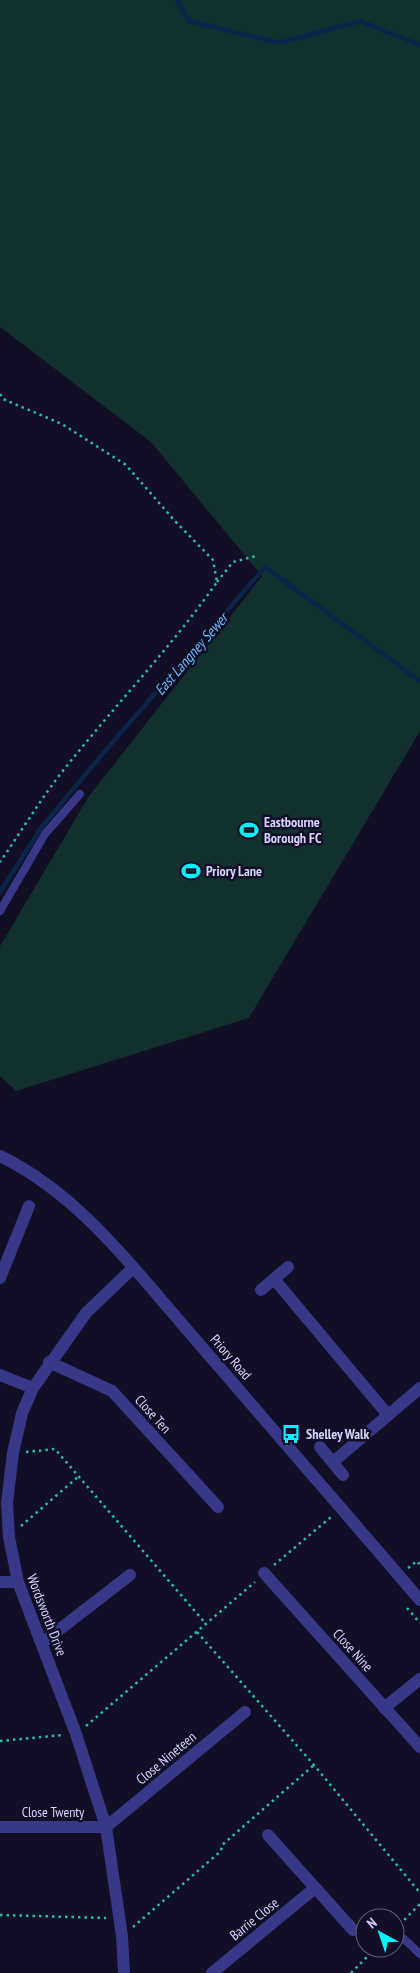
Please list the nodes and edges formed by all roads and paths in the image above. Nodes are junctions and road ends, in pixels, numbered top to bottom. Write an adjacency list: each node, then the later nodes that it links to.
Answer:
1 (0, 394): 3 (path)
2 (256, 556): 3 (path)
3 (217, 582): 5 (path)
4 (80, 794): 6 (lane)
5 (0, 862)
6 (0, 910)
7 (0, 1156): 10 (street, Priory Road)
8 (29, 1206): 11 (street)
9 (288, 1267): 12 (street)
10 (133, 1268): 14 (street, Wordsworth Drive); 25 (street, Priory Road)
11 (0, 1278)
12 (274, 1279): 13 (street); 18 (street)
13 (261, 1290)
14 (50, 1362): 16 (street, Wordsworth Drive); 24 (street, Close Ten)
15 (0, 1375): 16 (street)
16 (32, 1388): 20 (street, Wordsworth Drive)
17 (420, 1388): 18 (street)
18 (388, 1416): 21 (street)
19 (320, 1447): 21 (street)
20 (13, 1453): 23 (path); 26 (street, Wordsworth Drive)
21 (333, 1462): 22 (street)
22 (343, 1475)
23 (79, 1476): 26 (path); 32 (path)
24 (218, 1507)
25 (341, 1510): 27 (path); 31 (street, Priory Road)
26 (9, 1537): 30 (street, Wordsworth Drive)
27 (264, 1573): 32 (path); 36 (street, Close Nine)
28 (130, 1575): 34 (street)
29 (0, 1582): 30 (street)
30 (18, 1582): 34 (street, Wordsworth Drive)
31 (420, 1600)
32 (206, 1624): 33 (path)
33 (196, 1632): 38 (path); 41 (path)
34 (42, 1643): 38 (street, Wordsworth Drive)
35 (420, 1679): 36 (street)
36 (384, 1708): 40 (street, Close Nine)
37 (245, 1712): 43 (street, Close Nineteen)
38 (76, 1734): 39 (path); 43 (street, Wordsworth Drive)
39 (0, 1741)
40 (420, 1747)
41 (314, 1765): 46 (path); 52 (path)
42 (0, 1827): 43 (street, Close Twenty)
43 (106, 1827): 49 (street, Wordsworth Drive)
44 (268, 1835): 45 (street)
45 (315, 1888): 51 (street); 57 (street, Barrie Close)
46 (420, 1893)
47 (420, 1904): 50 (path)
48 (0, 1915): 49 (path)
49 (119, 1918): 52 (street, Wordsworth Drive)
50 (405, 1919)
51 (353, 1930)
52 (122, 1936): 56 (street, Wordsworth Drive)
53 (405, 1940): 54 (lane)
54 (420, 1954)
55 (366, 1958): 58 (path)
56 (124, 1973)
57 (212, 1973)
58 (351, 1973)

